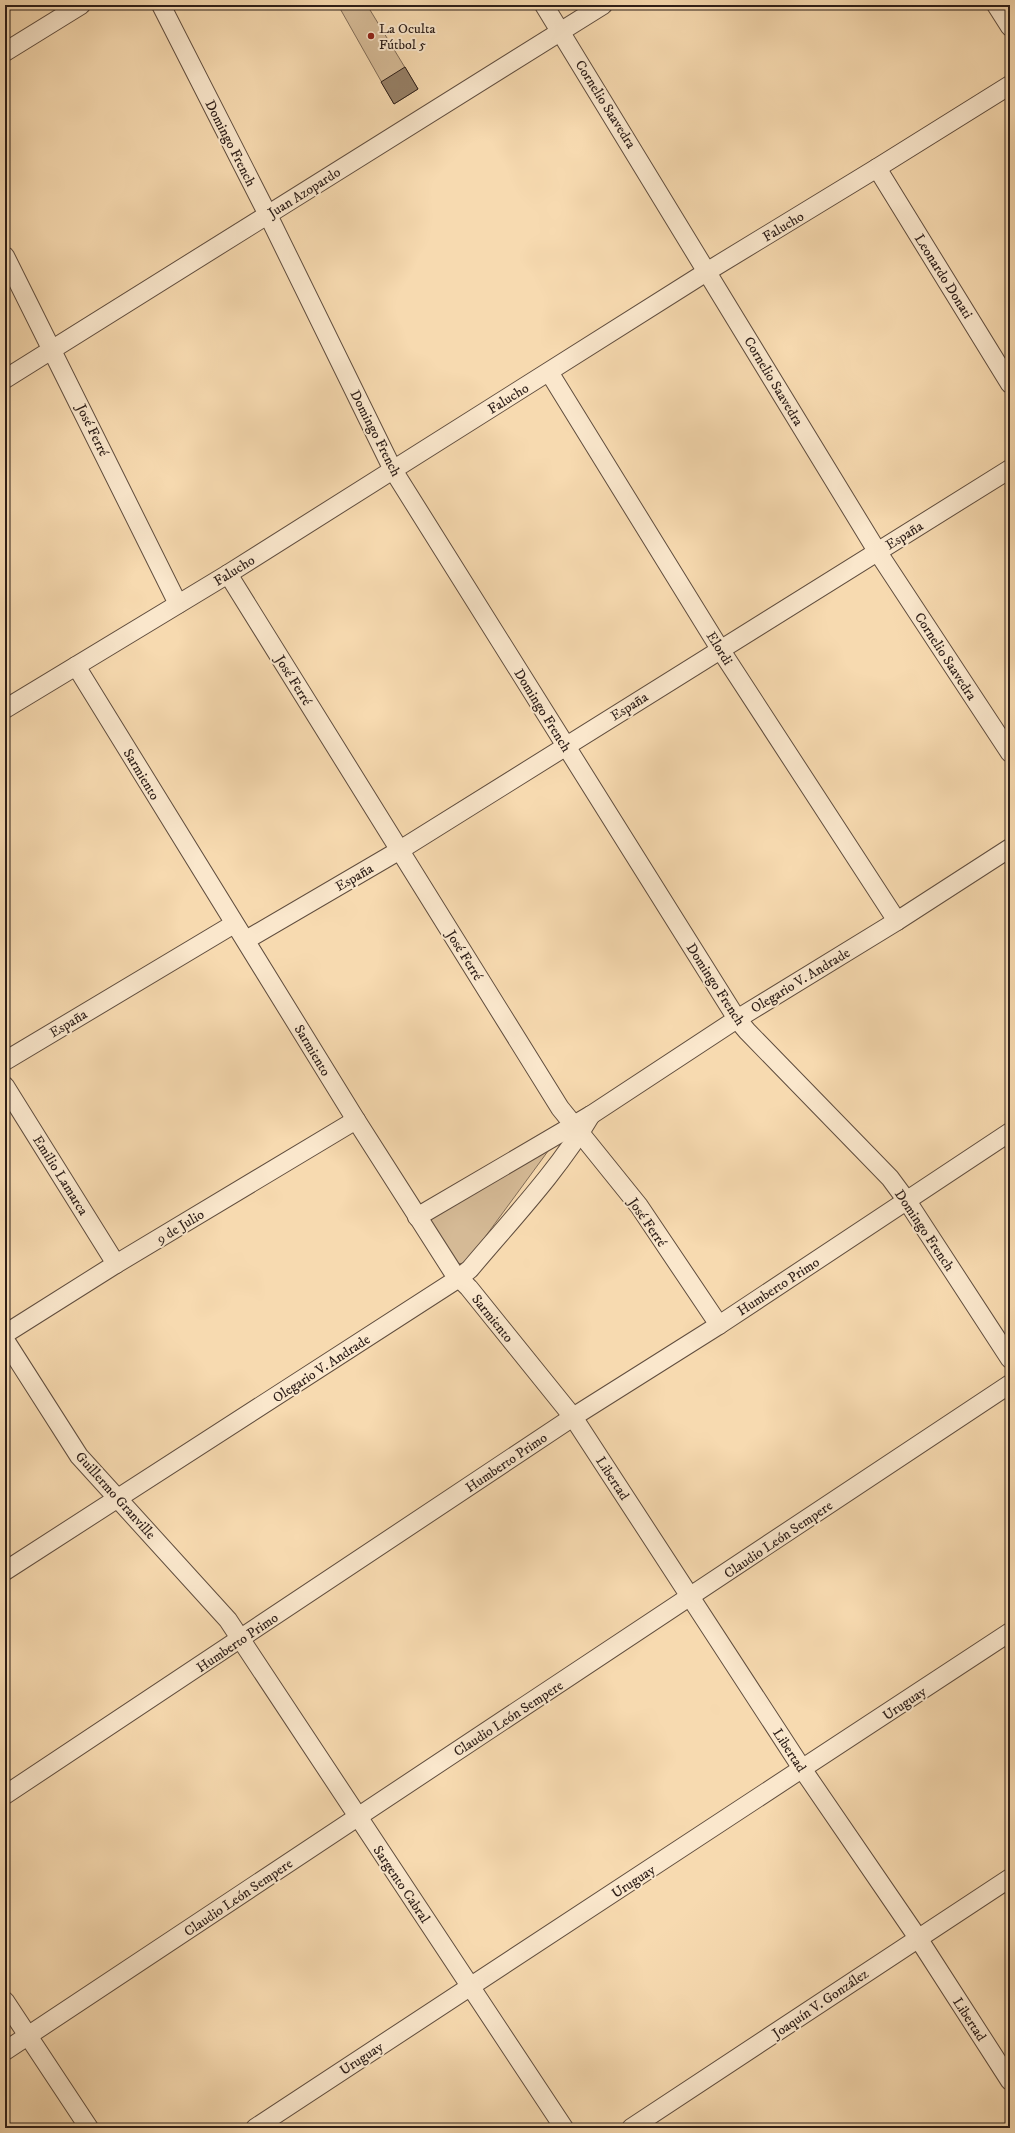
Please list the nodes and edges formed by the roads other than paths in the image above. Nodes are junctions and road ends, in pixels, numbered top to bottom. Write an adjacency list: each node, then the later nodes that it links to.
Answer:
1 (81, 5): 8 (street)
2 (161, 5): 11 (street, Domingo French)
3 (544, 5): 7 (street, Cornelio Saavedra)
4 (603, 5): 7 (street, Juan Azopardo)
5 (996, 5): 6 (street)
6 (1010, 27)
7 (561, 32): 11 (street, Juan Azopardo); 13 (street, Cornelio Saavedra)
8 (5, 52)
9 (1010, 85): 10 (street, Falucho)
10 (877, 168): 13 (street, Falucho); 17 (street, Leonardo Donati)
11 (268, 215): 14 (street, Juan Azopardo); 19 (street, Domingo French)
12 (5, 256): 14 (street, José Ferré)
13 (708, 271): 15 (street, Falucho); 20 (street, Cornelio Saavedra)
14 (53, 349): 16 (street, Juan Azopardo); 22 (street, José Ferré)
15 (549, 372): 19 (street, Falucho); 23 (street, Elordi)
16 (5, 379)
17 (1010, 384)
18 (1010, 469): 20 (street, España)
19 (393, 470): 21 (street, Falucho); 26 (street, Domingo French)
20 (877, 551): 23 (street, España); 27 (street, Cornelio Saavedra)
21 (228, 574): 22 (street, Falucho); 29 (street, José Ferré)
22 (178, 604): 24 (street, Falucho)
23 (720, 649): 26 (street, España); 30 (street, Elordi)
24 (76, 666): 25 (street, Falucho); 31 (street, Sarmiento)
25 (5, 709)
26 (566, 746): 29 (street, España); 33 (street, Domingo French)
27 (1010, 753)
28 (1010, 848): 30 (street, Olegario V. Andrade)
29 (400, 850): 32 (street, España); 37 (street, José Ferré)
30 (897, 921): 33 (street, Olegario V. Andrade)
31 (234, 924): 32 (street, Sarmiento); 34 (street, España)
32 (246, 940): 36 (street, Sarmiento)
33 (737, 1018): 37 (street, Olegario V. Andrade); 39 (street, Domingo French)
34 (5, 1061)
35 (5, 1086): 41 (street, Emilio Lamarca)
36 (356, 1120): 40 (street, Sarmiento); 41 (street, 9 de Julio)
37 (576, 1130): 40 (street, Olegario V. Andrade); 42 (street, Olegario V. Andrade); 43 (street, José Ferré)
38 (1010, 1132): 39 (street, Humberto Primo)
39 (907, 1201): 43 (street, Humberto Primo); 46 (street, Domingo French)
40 (417, 1217): 42 (street, Sarmiento)
41 (116, 1264): 44 (street, 9 de Julio)
42 (459, 1278): 48 (street, Sarmiento); 49 (street, Olegario V. Andrade)
43 (719, 1325): 48 (street, Humberto Primo)
44 (5, 1334)
45 (5, 1340): 49 (street, Guillermo Granville)
46 (1010, 1360)
47 (1010, 1384): 51 (street, Claudio León Sempere)
48 (573, 1417): 51 (street, Libertad); 53 (street, Humberto Primo)
49 (117, 1499): 50 (street, Olegario V. Andrade); 53 (street, Guillermo Granville)
50 (5, 1571)
51 (692, 1597): 54 (street, Libertad); 56 (street, Claudio León Sempere)
52 (1010, 1632): 54 (street, Uruguay)
53 (241, 1639): 55 (street, Humberto Primo); 56 (street, Sargento Cabral)
54 (803, 1770): 58 (street, Libertad); 59 (street, Uruguay)
55 (5, 1795)
56 (358, 1817): 59 (street, Sargento Cabral); 61 (street, Claudio León Sempere)
57 (1010, 1878): 58 (street, Joaquín V. González)
58 (918, 1938): 63 (street, Libertad); 67 (street, Joaquín V. González)
59 (471, 1986): 65 (street, Uruguay); 66 (street, Sargento Cabral)
60 (5, 2001): 61 (street)
61 (28, 2036): 62 (street, Claudio León Sempere); 64 (street)
62 (5, 2051)
63 (1010, 2081)
64 (89, 2128)
65 (255, 2128)
66 (564, 2128)
67 (631, 2128)

